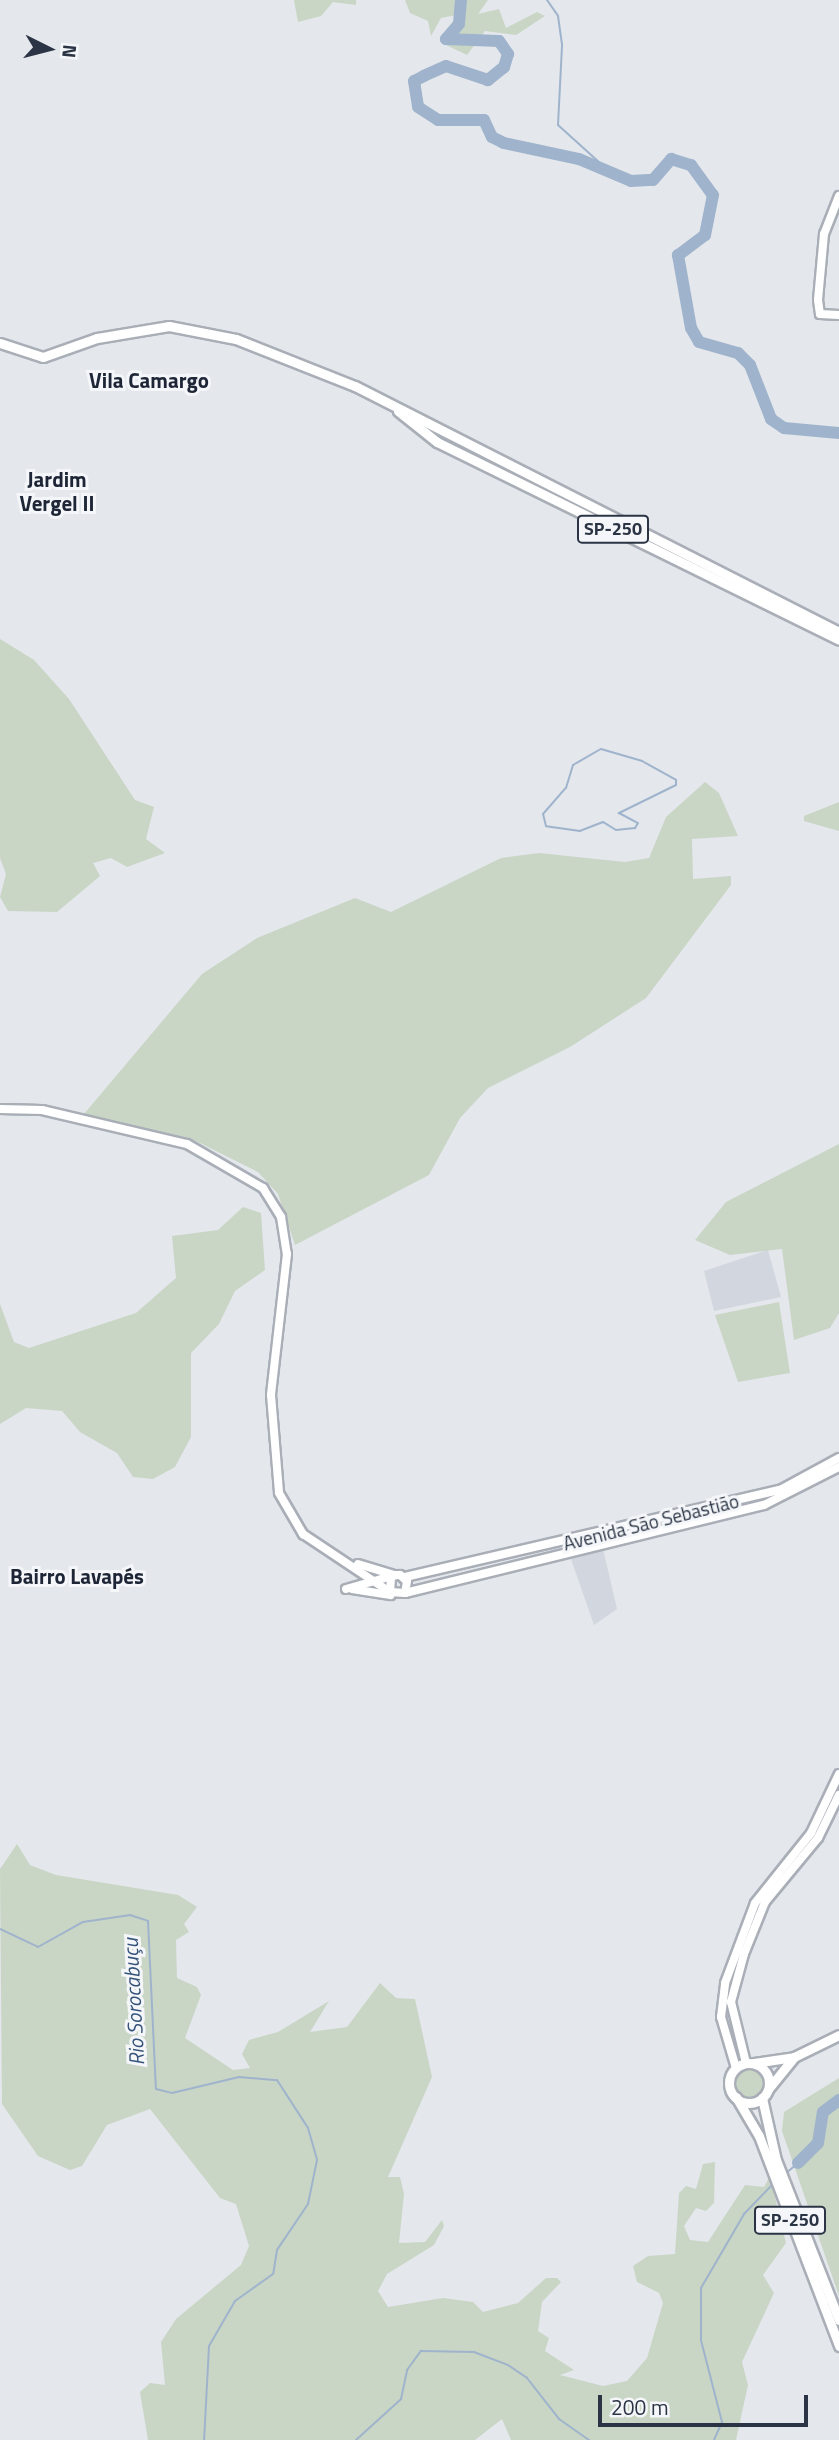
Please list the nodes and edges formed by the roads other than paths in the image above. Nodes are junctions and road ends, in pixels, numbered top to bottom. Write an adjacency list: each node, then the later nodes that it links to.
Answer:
1 (839, 196): 2 (main road)
2 (839, 315)
3 (0, 343): 4 (main road, SP-250)
4 (653, 546): 5 (main road, SP-250); 6 (main road, SP-250)
5 (839, 632)
6 (839, 640)
7 (0, 1109): 12 (main road)
8 (839, 1458): 10 (main road, Avenida São Sebastião)
9 (839, 1467): 10 (main road, Avenida São Sebastião)
10 (792, 1490): 11 (main road, Avenida São Sebastião)
11 (657, 1526): 13 (main road, Avenida São Sebastião); 15 (main road, Avenida São Sebastião)
12 (344, 1559): 14 (main road); 16 (main road)
13 (456, 1567): 14 (main road, Avenida São Sebastião); 15 (main road)
14 (397, 1576): 16 (main road, Avenida São Sebastião); 17 (main road); 18 (main road)
15 (459, 1576): 17 (main road, Avenida São Sebastião)
16 (378, 1581): 18 (main road); 18 (main road, Avenida São Sebastião)
17 (405, 1593): 18 (main road, Avenida São Sebastião)
18 (391, 1594)
19 (839, 1774): 24 (main road)
20 (839, 1795): 23 (main road)
21 (839, 2035): 22 (main road)
22 (794, 2057): 23 (main road); 25 (main road)
23 (749, 2063): 24 (main road); 25 (main road, SP-250)
24 (736, 2068): 26 (main road)
25 (765, 2094): 26 (main road); 27 (main road, SP-250)
26 (736, 2097): 28 (main road, SP-250)
27 (839, 2320)
28 (839, 2346)

